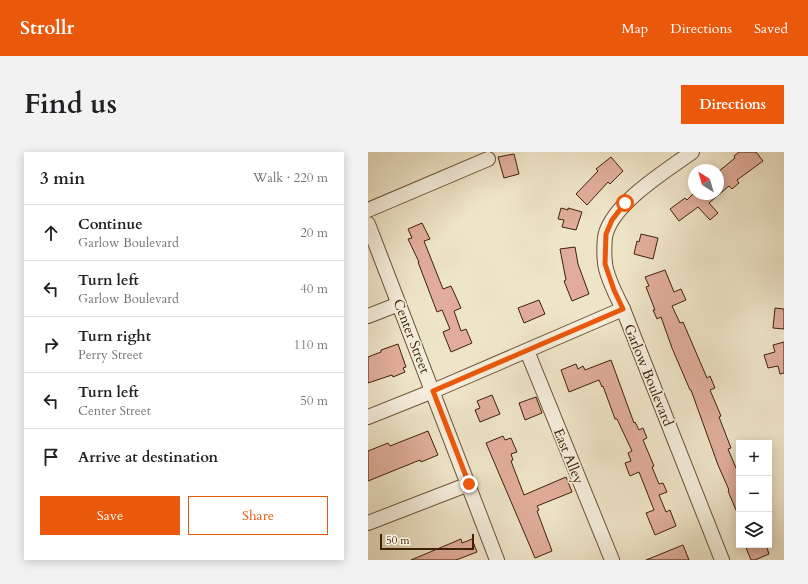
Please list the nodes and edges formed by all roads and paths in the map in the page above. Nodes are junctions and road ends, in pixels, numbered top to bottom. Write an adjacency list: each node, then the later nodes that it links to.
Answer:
1 (692, 152): 6 (street, Garlow Boulevard)
2 (488, 159): 3 (street)
3 (368, 210)
4 (368, 224): 5 (street, Center Street)
5 (400, 304): 7 (street); 9 (street, Center Street)
6 (623, 309): 8 (street); 15 (street, Garlow Boulevard)
7 (368, 316)
8 (527, 352): 9 (street); 14 (street, East Alley)
9 (433, 391): 10 (street); 11 (street, Center Street)
10 (368, 417)
11 (469, 484): 12 (street); 13 (street, Center Street)
12 (368, 523)
13 (497, 560)
14 (612, 560)
15 (722, 560)

